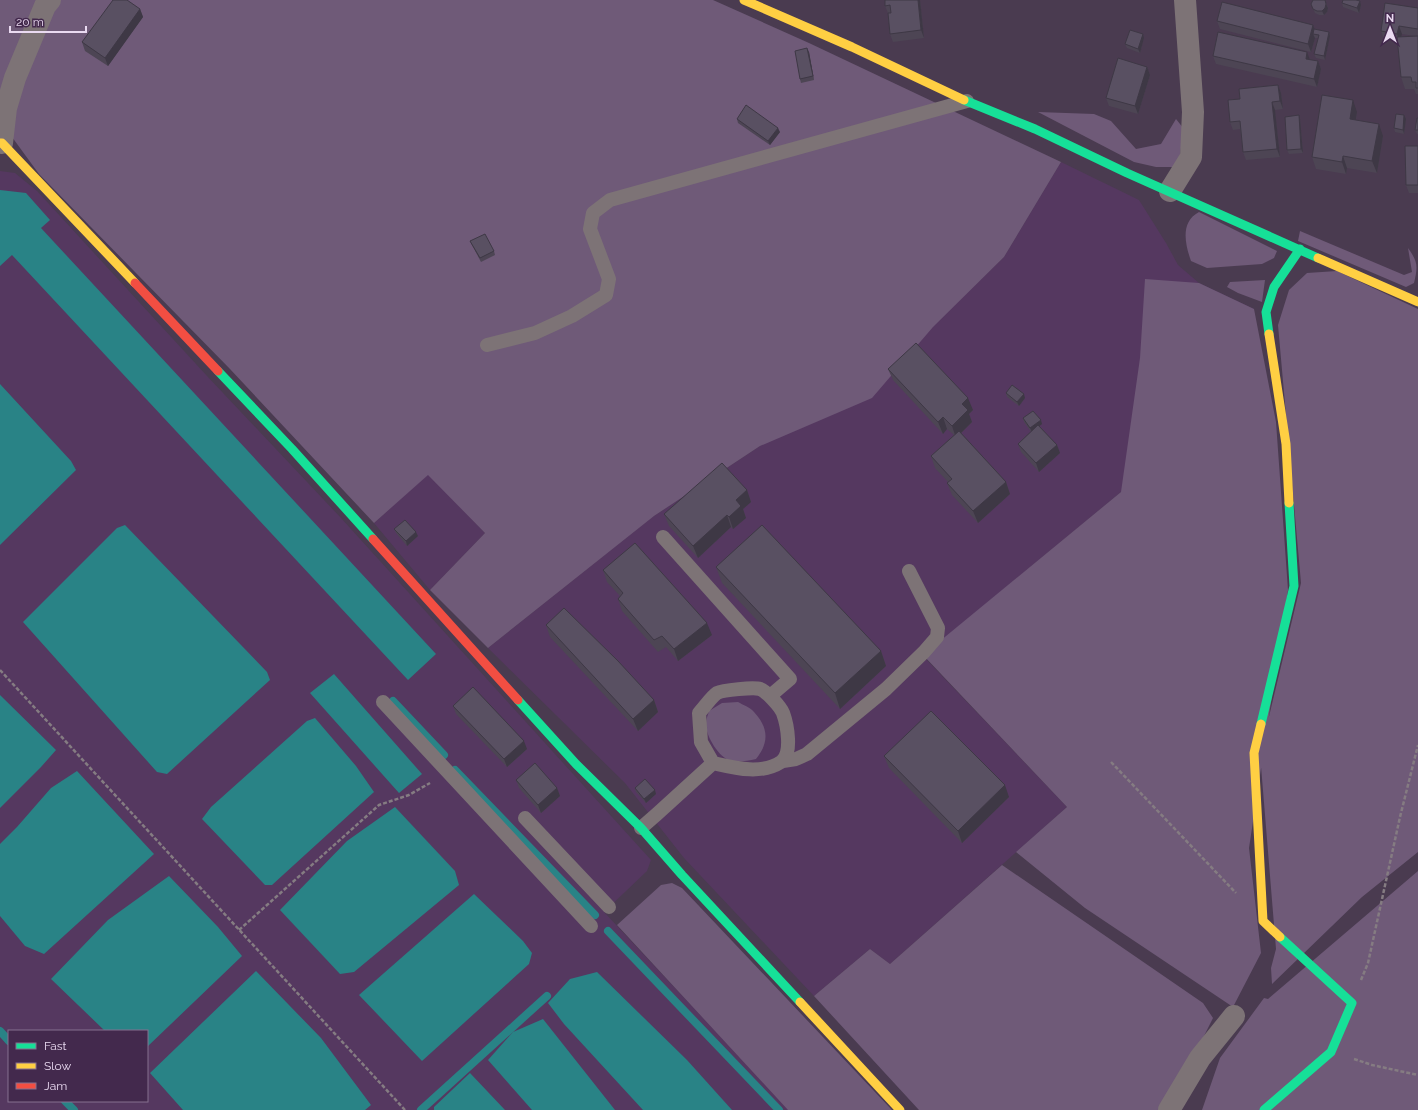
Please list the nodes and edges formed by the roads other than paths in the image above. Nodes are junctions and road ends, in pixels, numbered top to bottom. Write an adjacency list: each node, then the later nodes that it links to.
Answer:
1 (50, 0): 5 (street)
2 (744, 0): 4 (street)
3 (1185, 0): 6 (street)
4 (967, 101): 6 (street); 9 (lane)
5 (1, 143): 17 (street)
6 (1170, 191): 7 (street)
7 (1300, 248): 8 (street); 23 (street)
8 (1418, 302)
9 (487, 345)
10 (663, 537): 12 (lane)
11 (909, 571): 14 (lane)
12 (770, 696): 14 (lane); 15 (lane)
13 (383, 702): 19 (lane)
14 (783, 761): 15 (lane)
15 (713, 763): 17 (lane)
16 (525, 818): 18 (lane)
17 (641, 828): 21 (street)
18 (609, 907)
19 (591, 926)
20 (1234, 1016): 22 (street)
21 (900, 1110)
22 (1169, 1110)
23 (1264, 1110)

